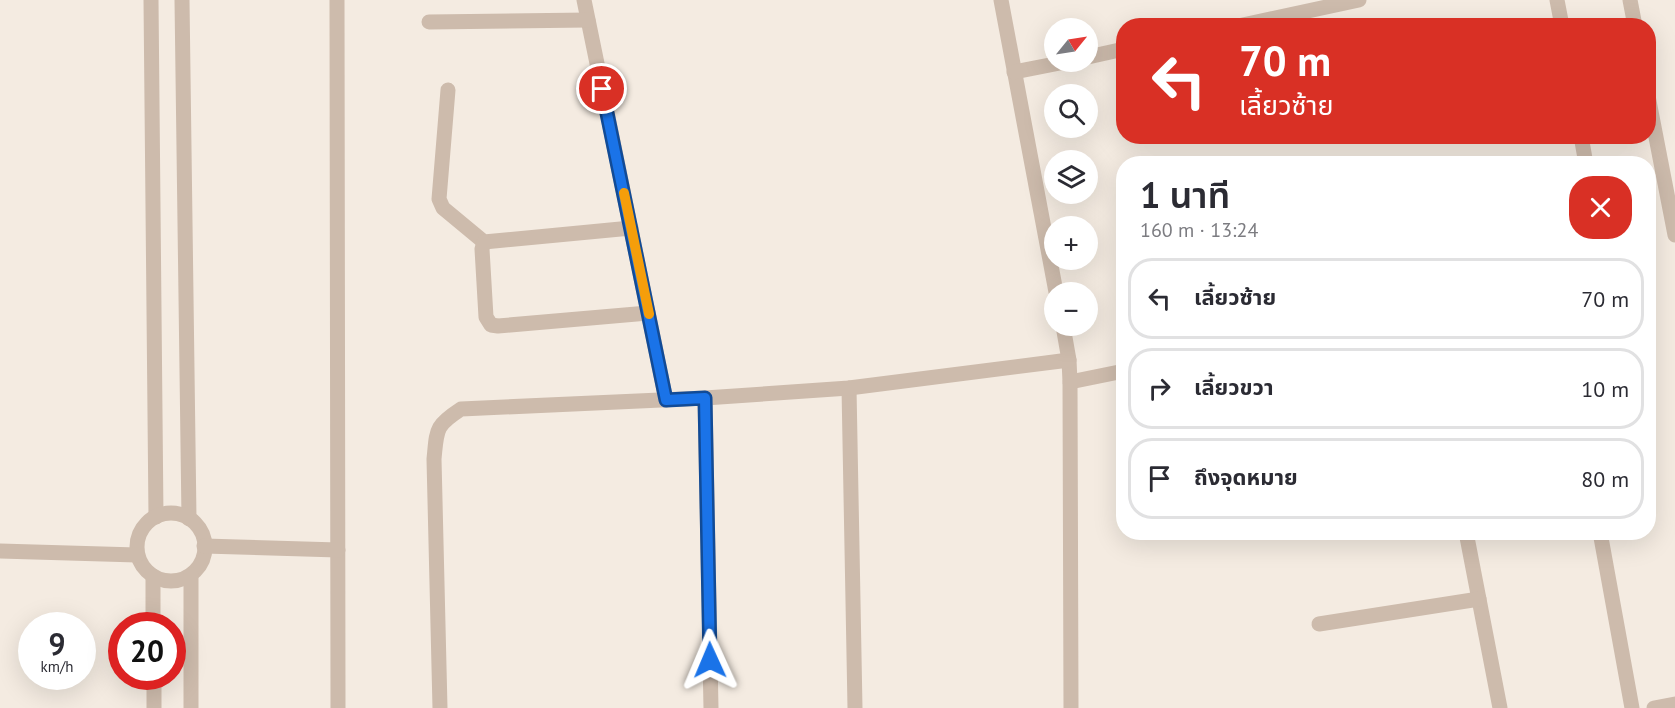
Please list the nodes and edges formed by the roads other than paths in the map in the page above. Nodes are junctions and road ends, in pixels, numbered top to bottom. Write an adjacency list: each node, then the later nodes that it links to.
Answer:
1 (151, 0): 32 (street)
2 (182, 0): 33 (street)
3 (337, 0): 37 (street)
4 (584, 0): 12 (street)
5 (1001, 0): 17 (street)
6 (1359, 0): 9 (street)
7 (1557, 0): 10 (street)
8 (1630, 0): 11 (street)
9 (1275, 18)
10 (1560, 18)
11 (1633, 18)
12 (588, 20): 13 (street); 20 (street)
13 (429, 22)
14 (1116, 51): 15 (street)
15 (1098, 55)
16 (1044, 66): 17 (street)
17 (1014, 72): 23 (street)
18 (448, 90): 22 (street)
19 (1656, 137): 21 (street)
20 (631, 228): 22 (street); 24 (street)
21 (1675, 235)
22 (484, 242): 24 (street)
23 (1054, 282)
24 (648, 313): 31 (street)
25 (1065, 336): 26 (street)
26 (1069, 360): 28 (street); 29 (street)
27 (1116, 372): 28 (street)
28 (1070, 381): 53 (street)
29 (849, 388): 30 (street); 52 (street)
30 (705, 398): 31 (street); 51 (street)
31 (666, 400): 50 (street)
32 (156, 517): 33 (street); 39 (street)
33 (189, 519): 36 (street)
34 (1468, 540): 42 (street)
35 (1601, 540): 55 (street)
36 (204, 546): 37 (street); 40 (street)
37 (338, 550): 49 (street)
38 (0, 551): 39 (street)
39 (137, 555): 41 (street)
40 (190, 575): 41 (street); 48 (street)
41 (153, 576): 43 (street)
42 (1479, 599): 44 (street); 54 (street)
43 (153, 612)
44 (1319, 624)
45 (154, 690): 47 (street)
46 (1675, 704): 56 (street)
47 (154, 708)
48 (191, 708)
49 (338, 708)
50 (440, 708)
51 (711, 708)
52 (855, 708)
53 (1071, 708)
54 (1500, 708)
55 (1632, 708)
56 (1654, 708)

